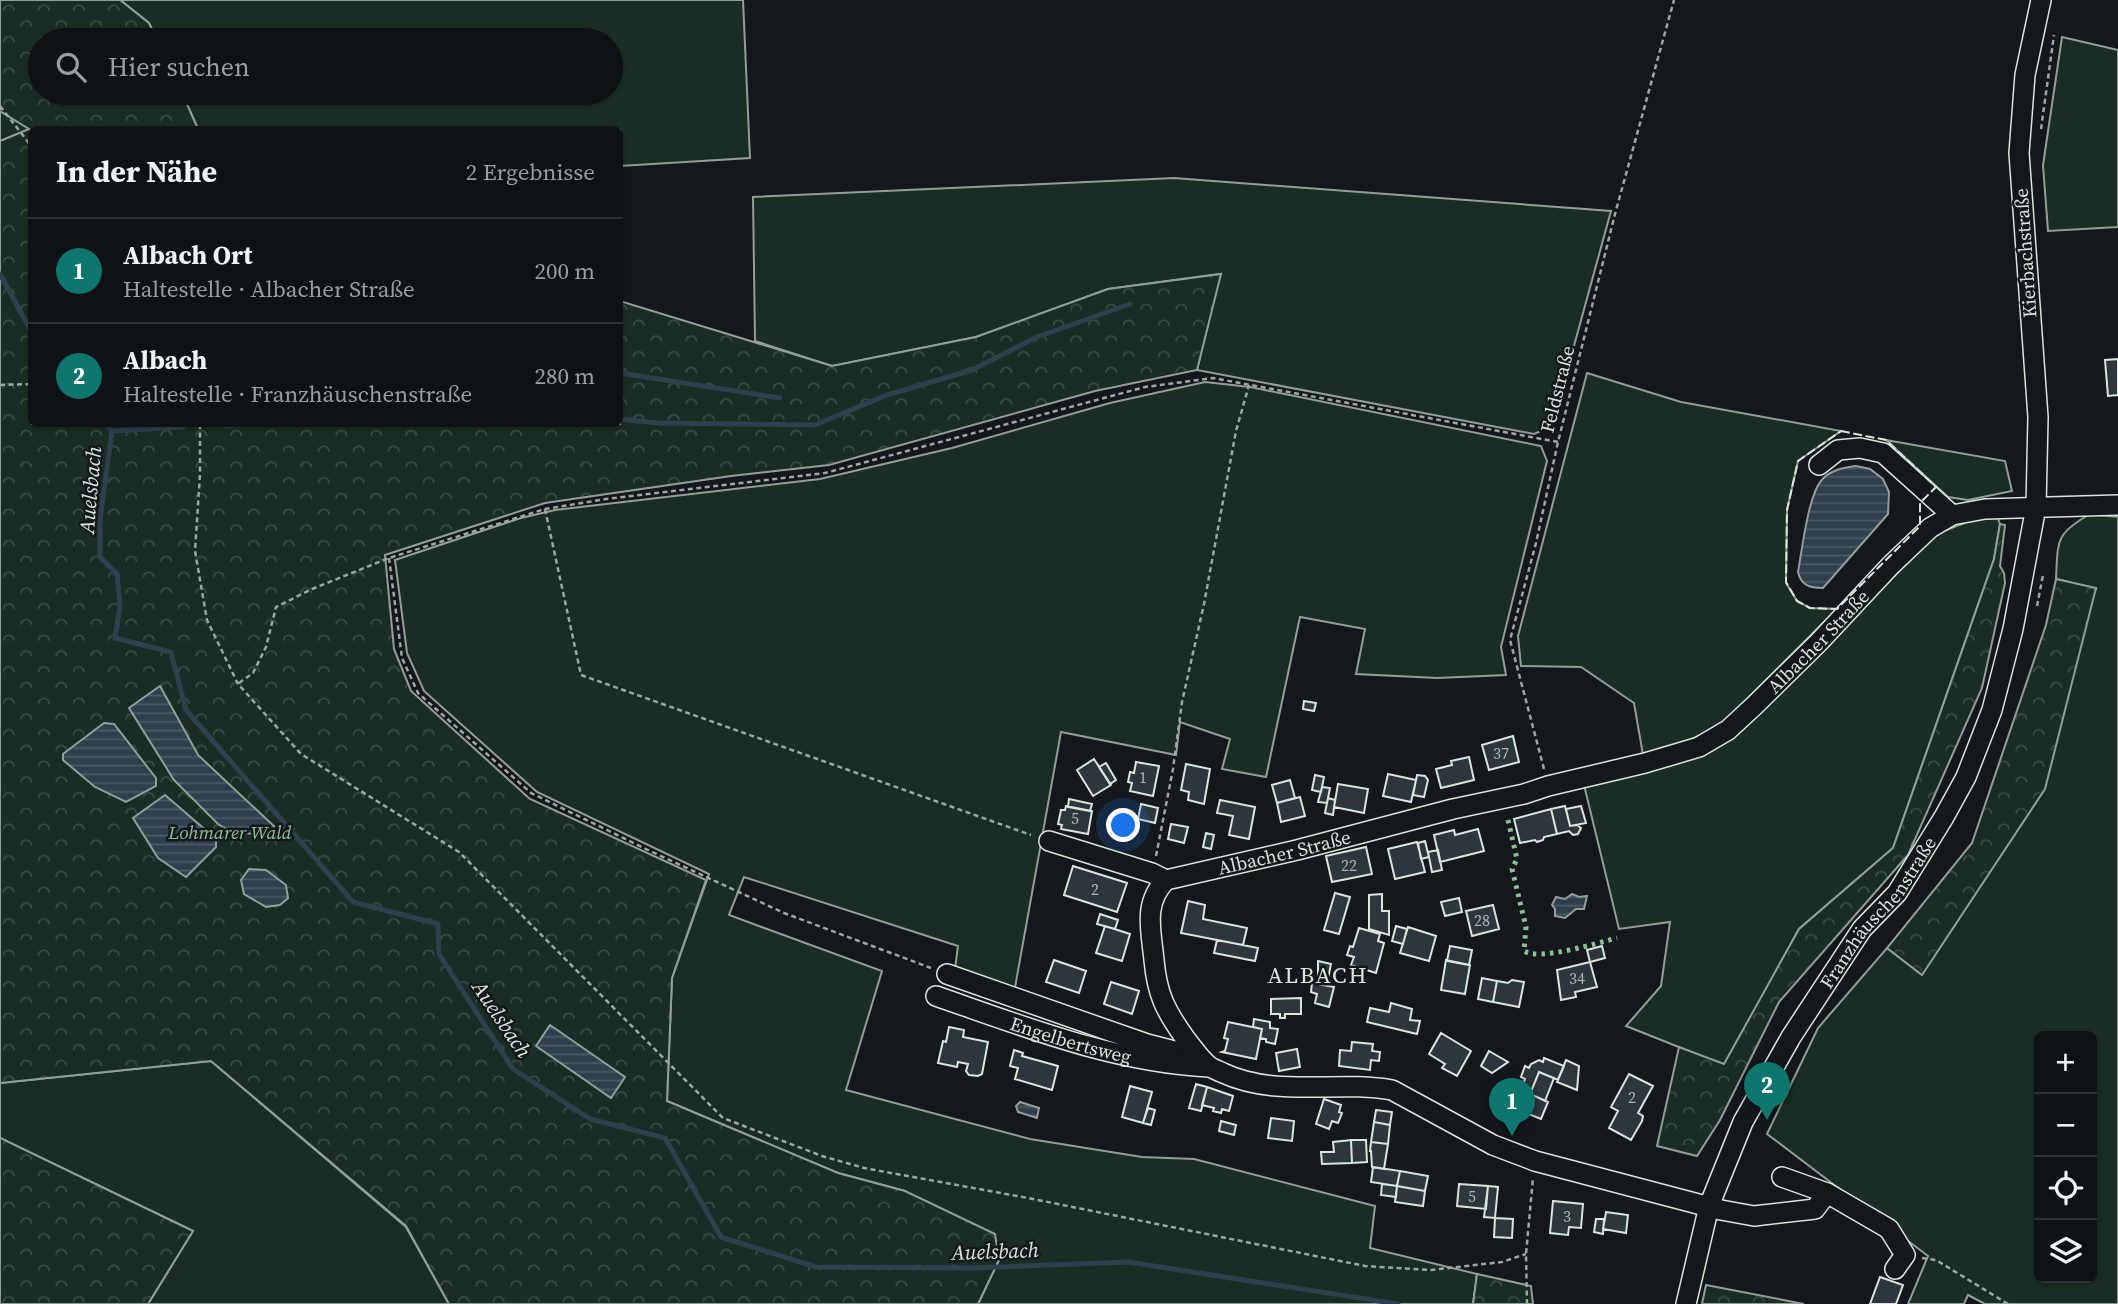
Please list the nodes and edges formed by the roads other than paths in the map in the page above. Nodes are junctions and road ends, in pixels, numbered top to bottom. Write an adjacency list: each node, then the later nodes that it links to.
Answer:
1 (2041, 0): 4 (street, Kierbachstraße)
2 (1819, 465): 5 (street)
3 (2118, 505): 4 (street, Albacher Straße)
4 (2036, 507): 5 (street, Albacher Straße); 14 (street, Franzhäuschenstraße)
5 (1952, 515): 7 (street, Albacher Straße)
6 (1049, 841): 7 (street)
7 (1159, 876): 10 (street)
8 (947, 974): 10 (street, Engelbertsweg)
9 (936, 996): 11 (street, Engelbertsweg)
10 (1195, 1050): 11 (street)
11 (1209, 1067): 14 (street)
12 (1782, 1177): 13 (street)
13 (1828, 1193): 14 (street); 15 (street)
14 (1709, 1206): 16 (street, Franzhäuschenstraße)
15 (1900, 1262)
16 (1686, 1304)

